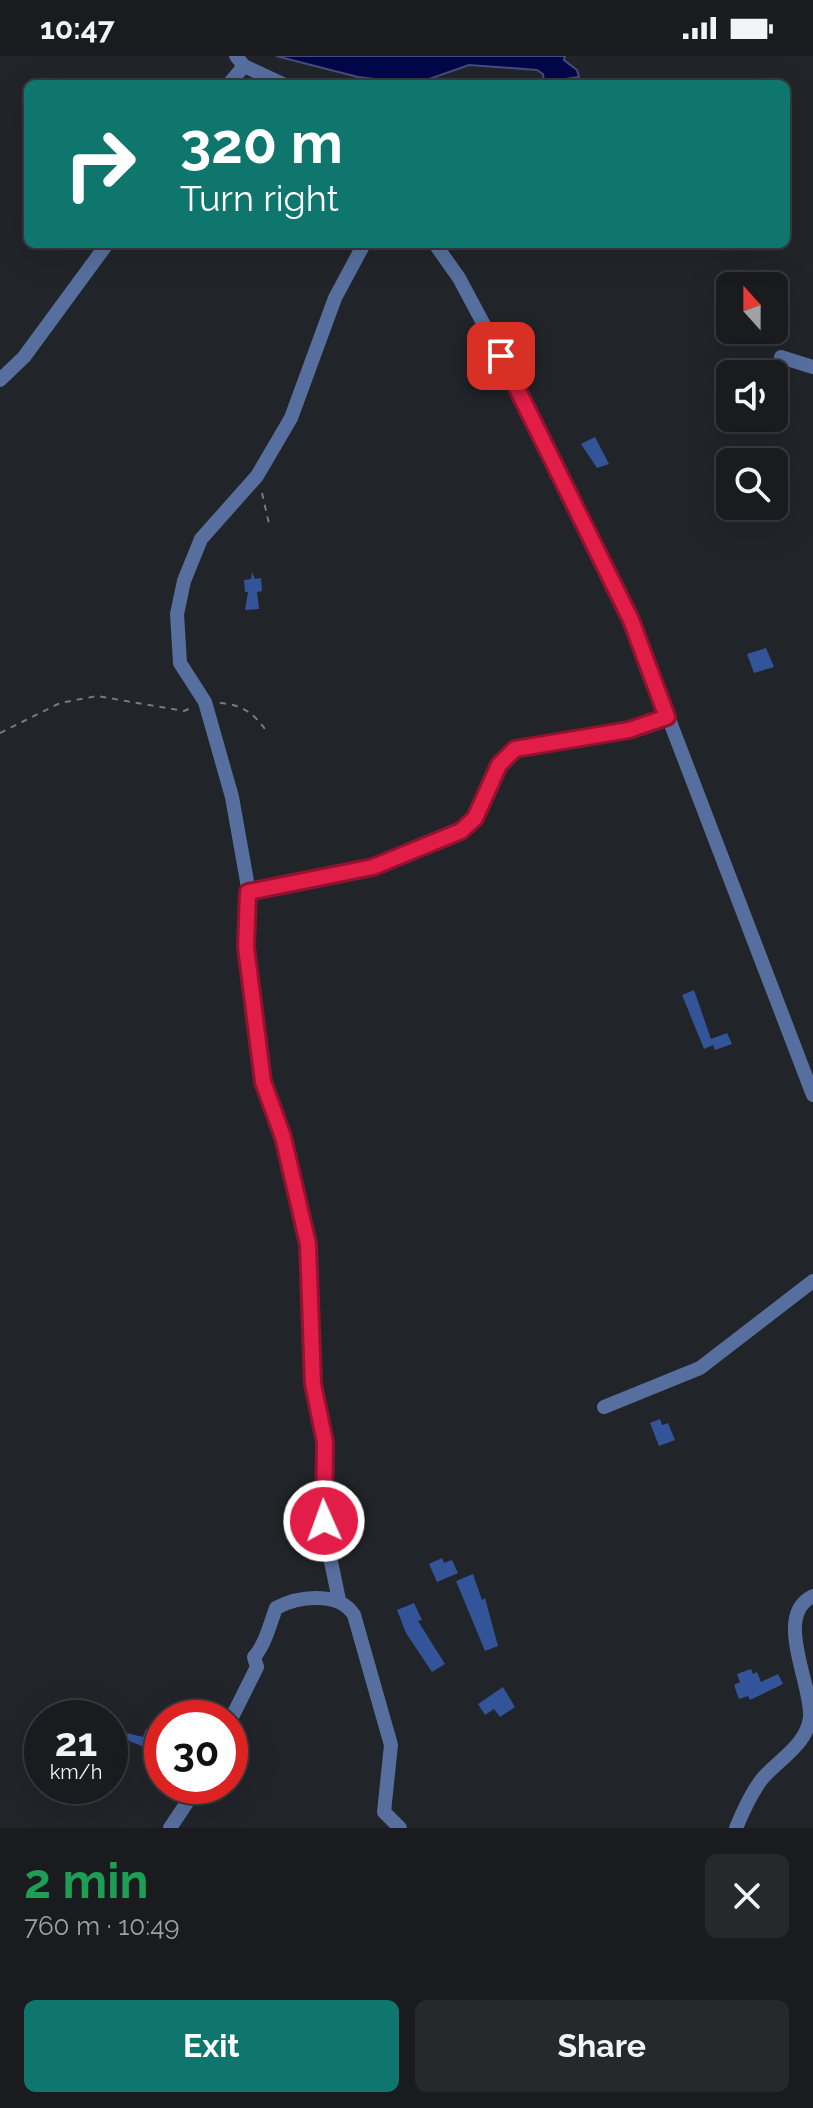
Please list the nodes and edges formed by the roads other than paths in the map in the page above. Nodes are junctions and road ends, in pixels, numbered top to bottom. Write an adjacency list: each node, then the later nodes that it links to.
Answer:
1 (240, 61): 2 (street); 3 (street)
2 (231, 80)
3 (276, 80)
4 (104, 248): 9 (street)
5 (362, 248): 11 (street)
6 (438, 248): 10 (street)
7 (781, 357): 8 (street)
8 (813, 367)
9 (0, 380)
10 (667, 717): 11 (street); 12 (street)
11 (248, 892): 16 (street)
12 (813, 1095)
13 (813, 1281): 14 (street)
14 (604, 1407)
15 (813, 1596): 21 (street)
16 (339, 1600): 17 (street); 20 (street)
17 (240, 1700)
18 (186, 1804): 19 (street)
19 (170, 1828)
20 (400, 1828)
21 (736, 1828)

